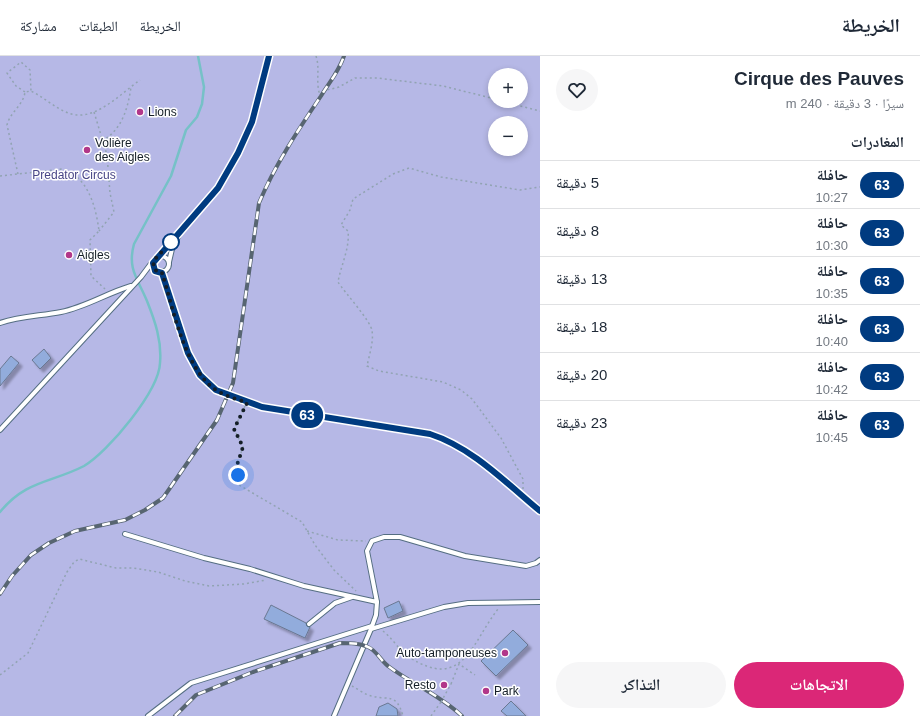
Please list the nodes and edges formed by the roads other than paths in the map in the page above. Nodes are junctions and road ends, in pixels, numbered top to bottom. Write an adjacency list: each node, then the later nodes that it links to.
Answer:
1 (269, 56): 2 (lane)
2 (184, 228): 3 (lane); 4 (lane)
3 (155, 259): 4 (lane); 5 (lane); 6 (lane)
4 (169, 262): 5 (lane)
5 (162, 273): 9 (lane)
6 (132, 286): 7 (lane); 8 (lane)
7 (0, 323)
8 (0, 430)
9 (540, 511)
10 (126, 534): 12 (lane)
11 (540, 560): 13 (lane)
12 (352, 597): 13 (lane); 15 (lane)
13 (377, 602): 16 (lane)
14 (540, 602): 16 (lane)
15 (309, 624)
16 (372, 628): 17 (lane); 18 (lane)
17 (148, 716)
18 (334, 716)

